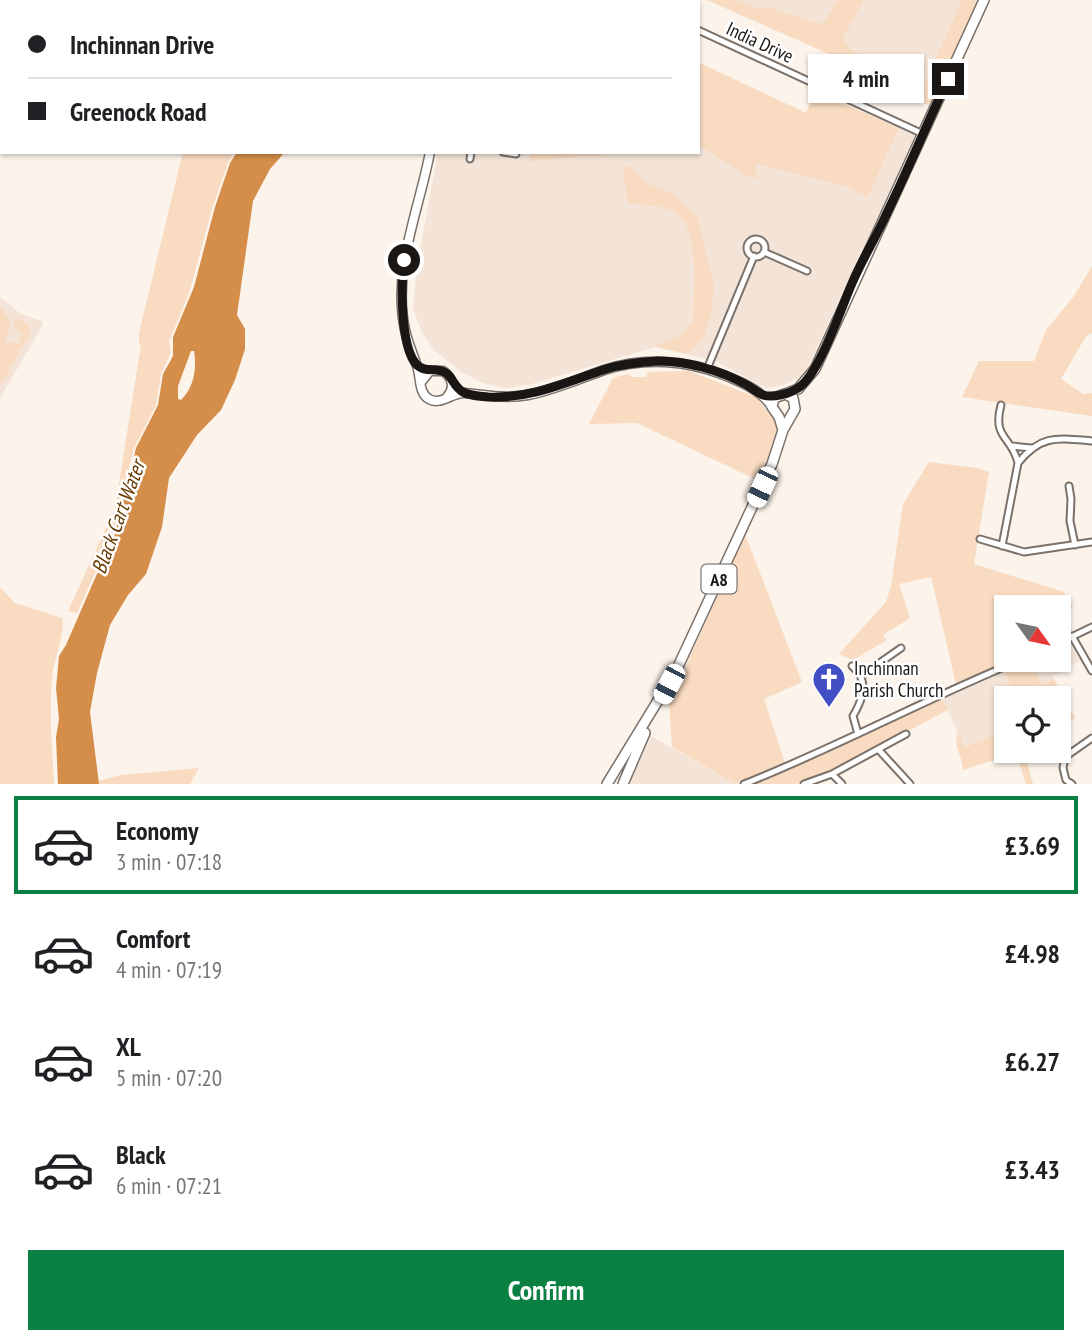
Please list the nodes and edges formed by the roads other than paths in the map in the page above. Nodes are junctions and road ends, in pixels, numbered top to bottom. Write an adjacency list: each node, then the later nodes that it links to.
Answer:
1 (984, 0): 3 (main road, A8)
2 (700, 31): 3 (street, India Drive)
3 (923, 134): 13 (main road, A8)
4 (430, 154): 8 (street)
5 (764, 252): 6 (street); 6 (street); 7 (street)
6 (754, 257): 9 (street)
7 (807, 271)
8 (417, 365): 10 (street); 12 (street)
9 (707, 369): 14 (street); 16 (street)
10 (430, 371): 11 (street); 12 (street)
11 (452, 383): 14 (street); 17 (street)
12 (421, 384): 17 (street)
13 (798, 389): 15 (main road); 18 (main road, A8)
14 (464, 393): 17 (street)
15 (781, 395): 16 (street); 18 (main road); 20 (main road)
16 (764, 396): 20 (street)
17 (447, 397)
18 (794, 400): 22 (main road, A8)
19 (1000, 405): 25 (street)
20 (772, 407): 21 (main road)
21 (779, 416): 22 (main road); 23 (main road)
22 (789, 416): 23 (main road, A8)
23 (783, 430): 40 (main road, A8)
24 (1092, 441): 26 (street)
25 (1012, 446): 26 (street); 27 (street)
26 (1031, 448): 27 (street)
27 (1018, 463): 32 (street)
28 (1069, 486): 31 (street)
29 (980, 539): 32 (street)
30 (1092, 542): 31 (street)
31 (1075, 545): 32 (street)
32 (1002, 546)
33 (1092, 627): 34 (street)
34 (1072, 636): 37 (street)
35 (901, 648): 39 (street)
36 (852, 666): 39 (street)
37 (1092, 671)
38 (994, 672): 41 (street)
39 (861, 676): 41 (street)
40 (646, 724): 46 (main road, A8); 47 (main road, A8)
41 (858, 734): 48 (street)
42 (906, 734): 44 (street)
43 (1092, 738): 52 (street)
44 (878, 749): 45 (street); 51 (street)
45 (832, 774): 49 (street); 50 (street)
46 (611, 783)
47 (623, 784)
48 (744, 784)
49 (804, 784)
50 (842, 784)
51 (910, 784)
52 (1072, 784)

